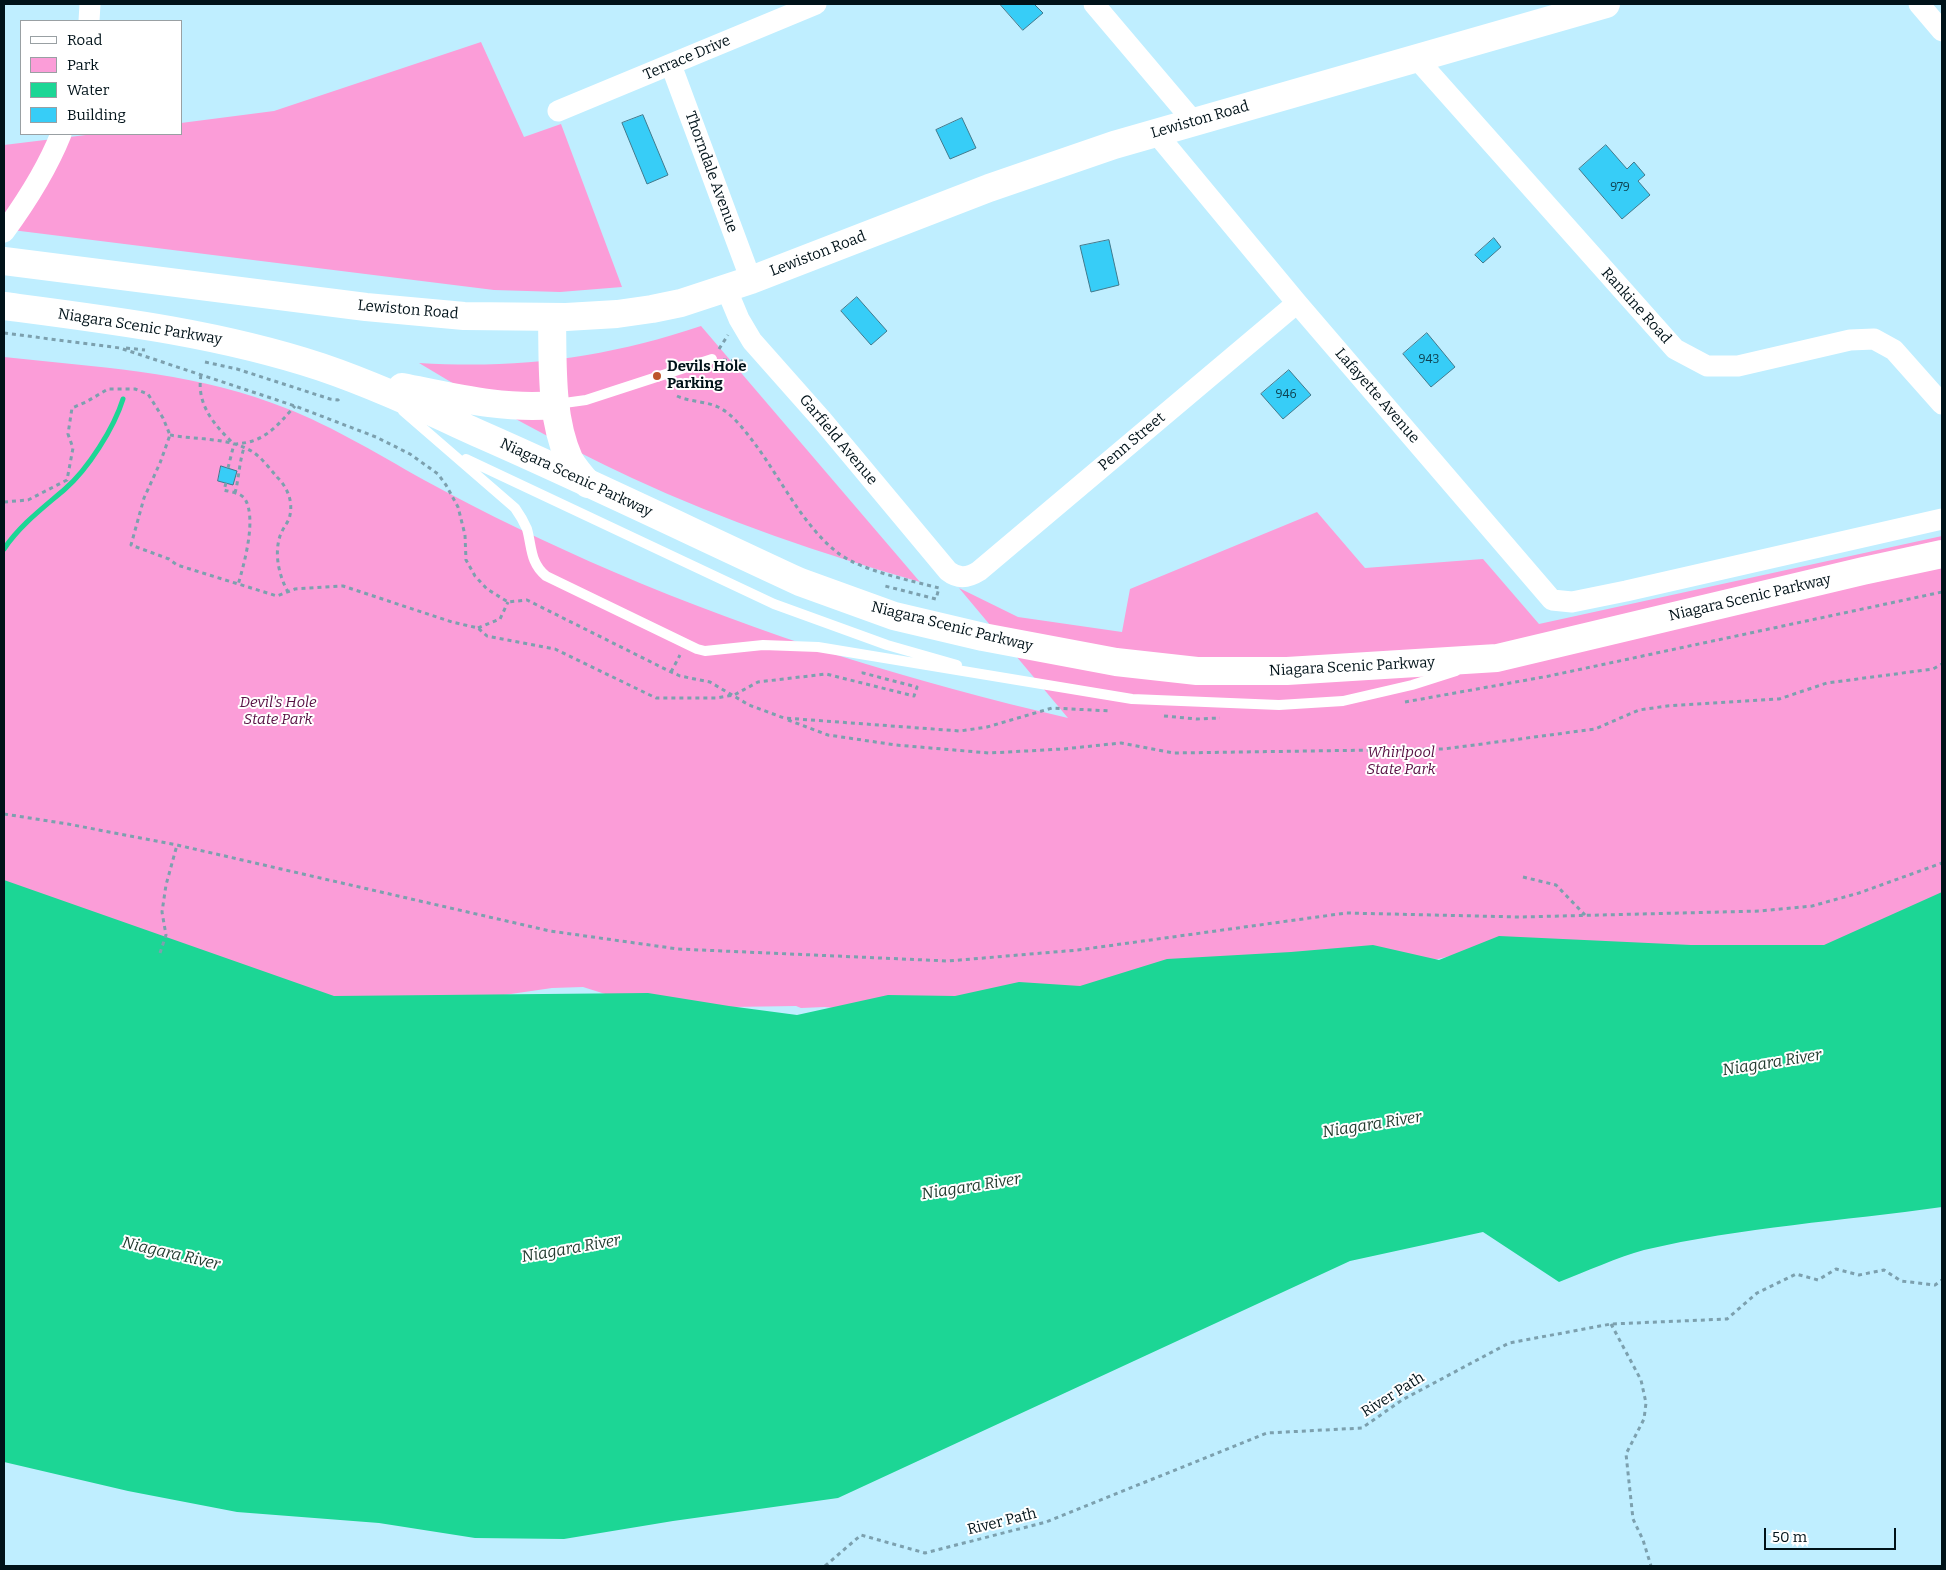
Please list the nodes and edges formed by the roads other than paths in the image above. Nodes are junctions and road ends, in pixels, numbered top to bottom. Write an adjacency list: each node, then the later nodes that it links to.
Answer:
1 (90, 4): 6 (street)
2 (816, 4): 9 (street, Terrace Drive)
3 (1094, 4): 11 (street)
4 (1606, 4): 8 (main road, Lewiston Road)
5 (1919, 4): 7 (street)
6 (89, 20)
7 (1942, 32)
8 (1416, 59): 11 (main road, Lewiston Road); 23 (street, Rankine Road)
9 (671, 65): 10 (street, Terrace Drive); 16 (street, Thorndale Avenue)
10 (558, 111)
11 (1194, 122): 12 (main road, Lewiston Road)
12 (1156, 133): 16 (main road, Lewiston Road); 17 (street, Lafayette Avenue)
13 (61, 135): 14 (street)
14 (4, 232)
15 (10, 262): 19 (main road, Lewiston Road)
16 (739, 284): 19 (main road, Lewiston Road); 29 (street, Garfield Avenue)
17 (1297, 303): 27 (street, Lafayette Avenue); 29 (street, Penn Street)
18 (4, 306): 21 (main road, Niagara Scenic Parkway)
19 (552, 318): 24 (main road)
20 (712, 359): 24 (lane)
21 (348, 377): 22 (main road, Niagara Scenic Parkway); 24 (main road)
22 (378, 388): 25 (lane); 26 (main road, Niagara Scenic Parkway)
23 (1942, 404)
24 (556, 405): 26 (main road)
25 (454, 454): 31 (lane); 31 (lane)
26 (588, 484): 30 (main road, Niagara Scenic Parkway)
27 (1942, 519)
28 (1942, 554): 30 (main road, Niagara Scenic Parkway)
29 (965, 577)
30 (1497, 658): 31 (lane)
31 (1013, 680)

